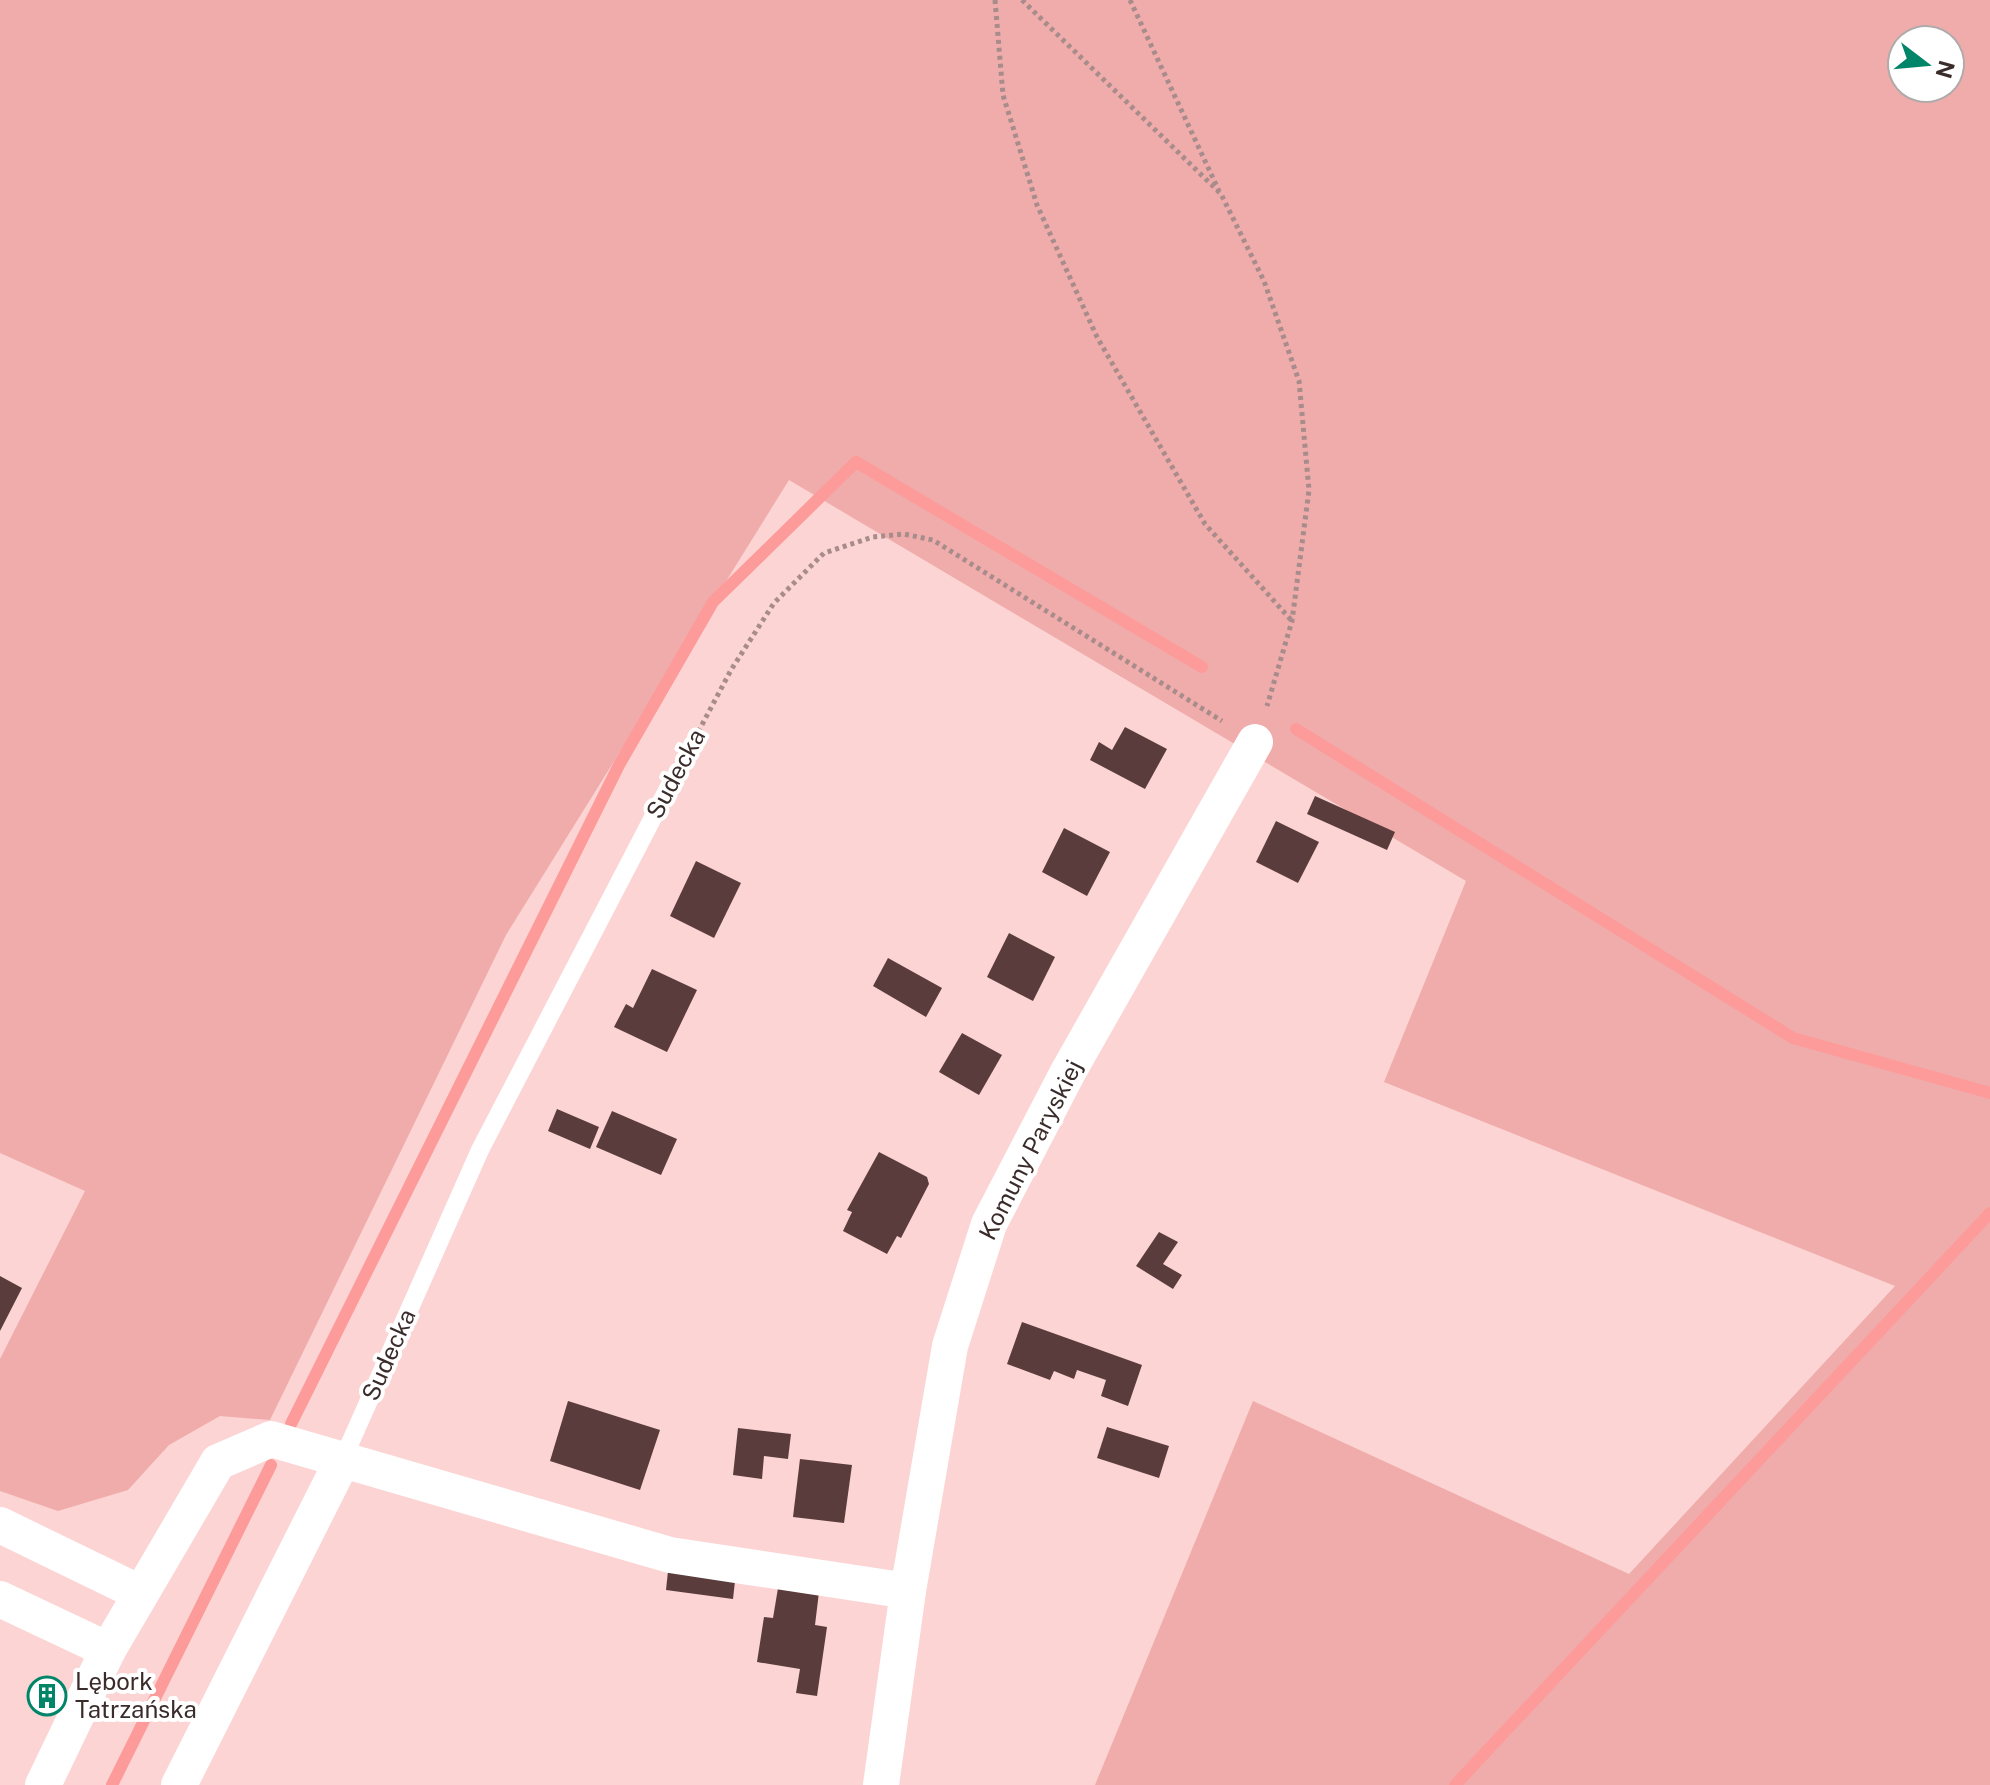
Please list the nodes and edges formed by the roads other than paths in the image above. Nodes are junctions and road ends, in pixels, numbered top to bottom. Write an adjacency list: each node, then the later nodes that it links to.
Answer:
1 (1255, 742): 5 (street, Komuny Paryskiej)
2 (673, 779): 3 (lane, Sudecka)
3 (343, 1459): 5 (street); 6 (street); 10 (street, Sudecka)
4 (0, 1525): 6 (street)
5 (908, 1591): 11 (street, Komuny Paryskiej)
6 (140, 1593): 8 (street)
7 (0, 1599): 8 (street)
8 (108, 1650): 9 (street)
9 (43, 1785)
10 (179, 1785)
11 (881, 1785)

